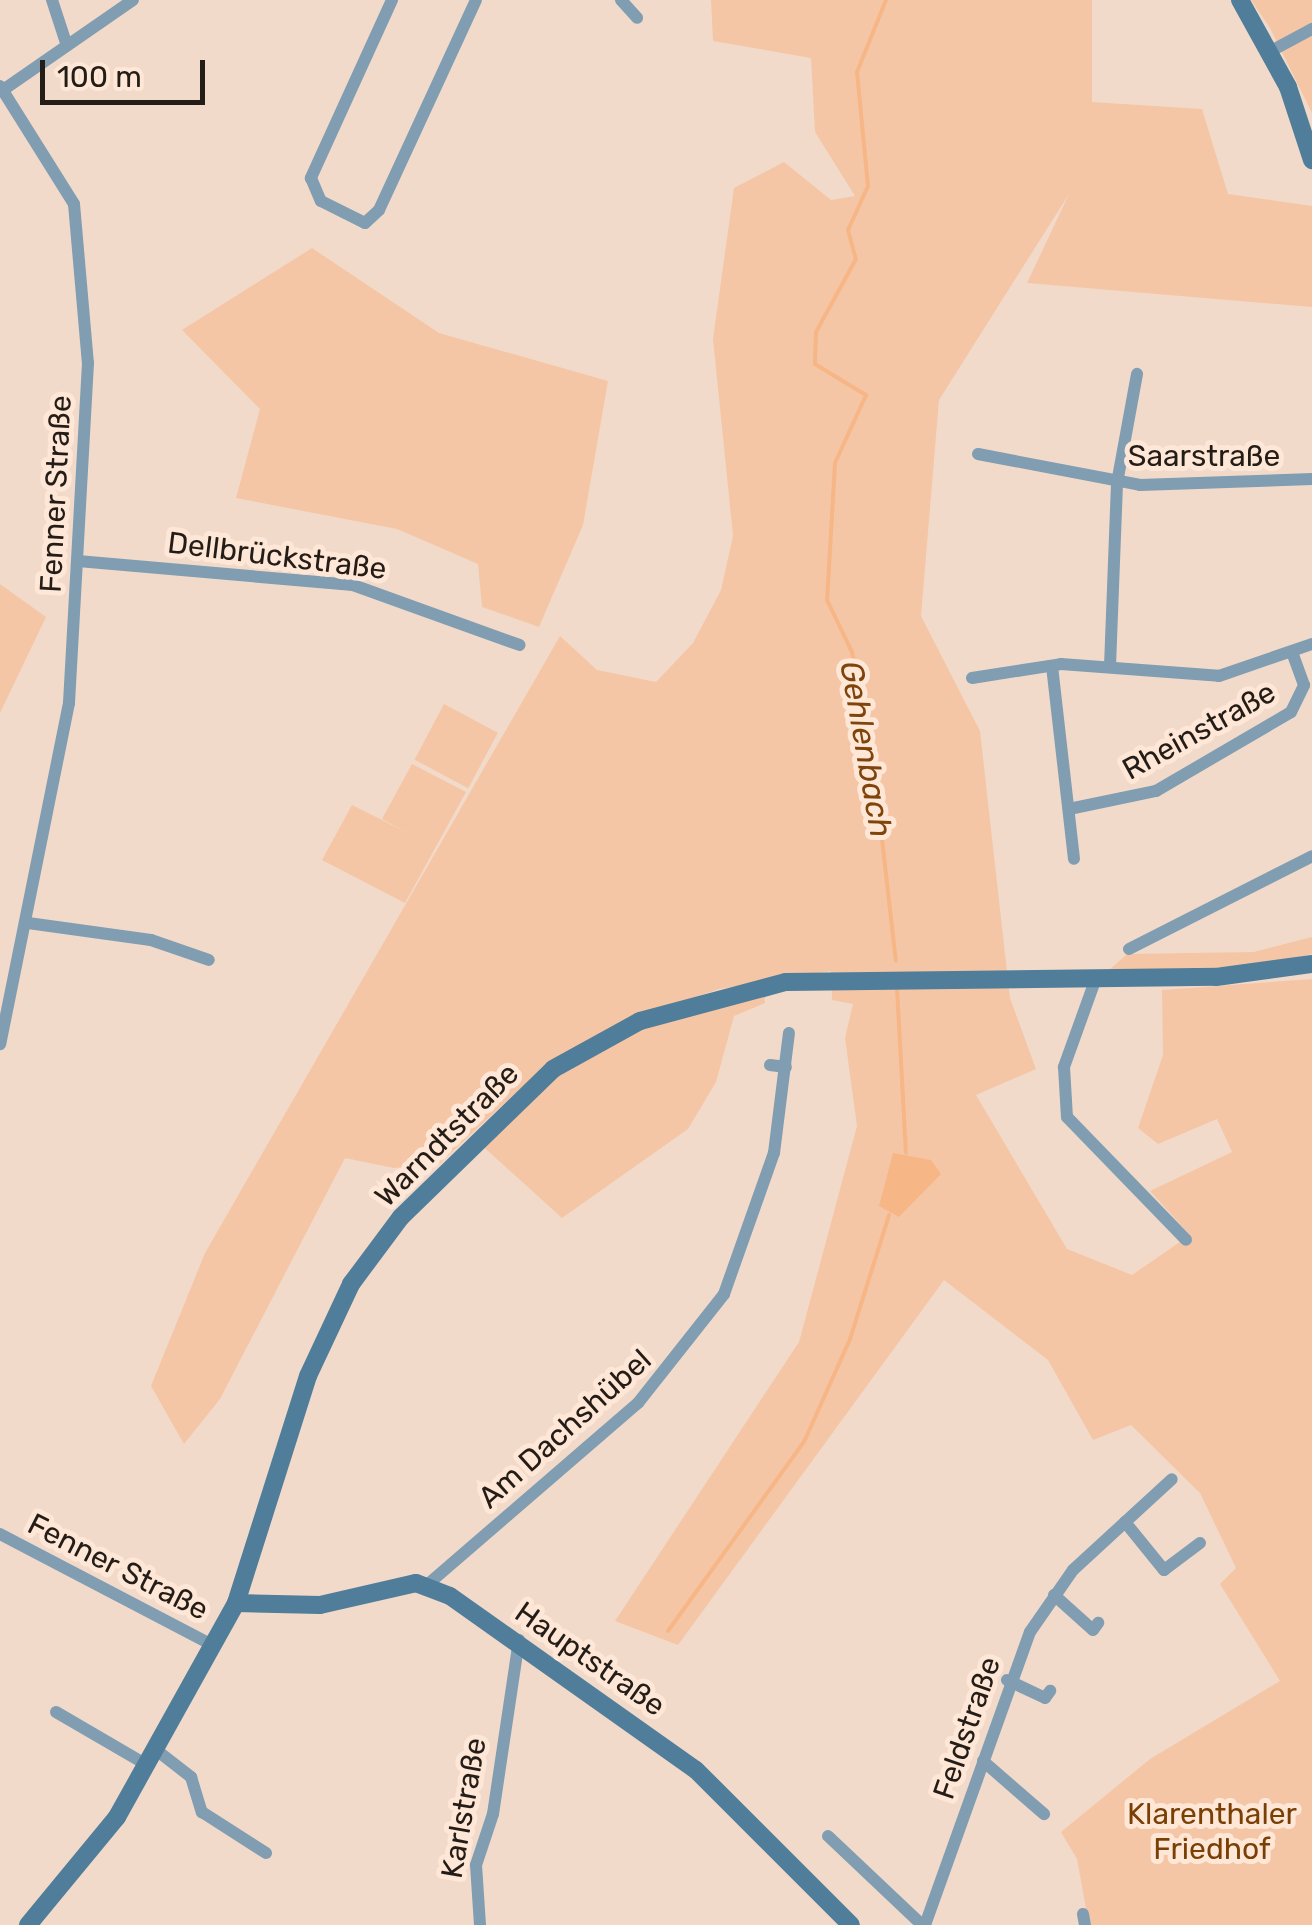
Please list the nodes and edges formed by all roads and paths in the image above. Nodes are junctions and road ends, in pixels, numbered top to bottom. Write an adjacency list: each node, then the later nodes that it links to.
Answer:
1 (52, 0): 9 (street)
2 (392, 0): 3 (street)
3 (476, 0)
4 (621, 0): 7 (street)
5 (1240, 0): 10 (main road)
6 (129, 1): 9 (street)
7 (638, 18)
8 (1312, 29): 10 (street)
9 (67, 46): 11 (street)
10 (1271, 50): 12 (main road)
11 (3, 96): 17 (street, Fenner Straße)
12 (1312, 160)
13 (1137, 374): 16 (street)
14 (978, 454): 16 (street, Saarstraße)
15 (1312, 479): 16 (street, Saarstraße)
16 (1117, 483): 22 (street)
17 (78, 561): 19 (street, Dellbrückstraße); 27 (street, Fenner Straße)
18 (1312, 644): 20 (street, Rheinstraße)
19 (520, 645)
20 (1292, 652): 22 (street, Rheinstraße); 24 (street, Rheinstraße)
21 (1052, 666): 22 (street, Rheinstraße); 23 (street, Rheinstraße); 24 (street)
22 (1110, 666)
23 (972, 678)
24 (1069, 808): 26 (street)
25 (1312, 856): 28 (street)
26 (1074, 859)
27 (28, 923): 29 (street); 33 (street, Fenner Straße)
28 (1129, 948)
29 (209, 960)
30 (1312, 964): 31 (main road, Warndtstraße)
31 (1096, 978): 36 (street); 43 (main road, Warndtstraße)
32 (788, 1033): 35 (street, Am Dachshübel)
33 (0, 1044)
34 (770, 1065): 35 (street)
35 (786, 1068): 41 (street, Am Dachshübel)
36 (1186, 1240)
37 (1172, 1479): 38 (street, Feldstraße)
38 (1125, 1522): 40 (street); 42 (street, Feldstraße)
39 (0, 1534): 46 (street, Fenner Straße)
40 (1200, 1544)
41 (428, 1585): 43 (main road); 45 (main road, Hauptstraße)
42 (1054, 1594): 44 (street); 47 (street, Feldstraße)
43 (236, 1603): 46 (main road, Warndtstraße)
44 (1098, 1623)
45 (519, 1640): 56 (street, Karlstraße); 57 (main road, Hauptstraße)
46 (212, 1645): 50 (main road, Warndtstraße)
47 (1007, 1680): 48 (street); 51 (street, Feldstraße)
48 (1050, 1690)
49 (56, 1712): 50 (street)
50 (151, 1757): 54 (street); 55 (main road, Warndtstraße)
51 (983, 1762): 52 (street); 58 (street, Feldstraße)
52 (1044, 1814)
53 (828, 1836): 58 (street)
54 (266, 1853)
55 (28, 1925)
56 (480, 1925)
57 (852, 1925)
58 (923, 1925)

